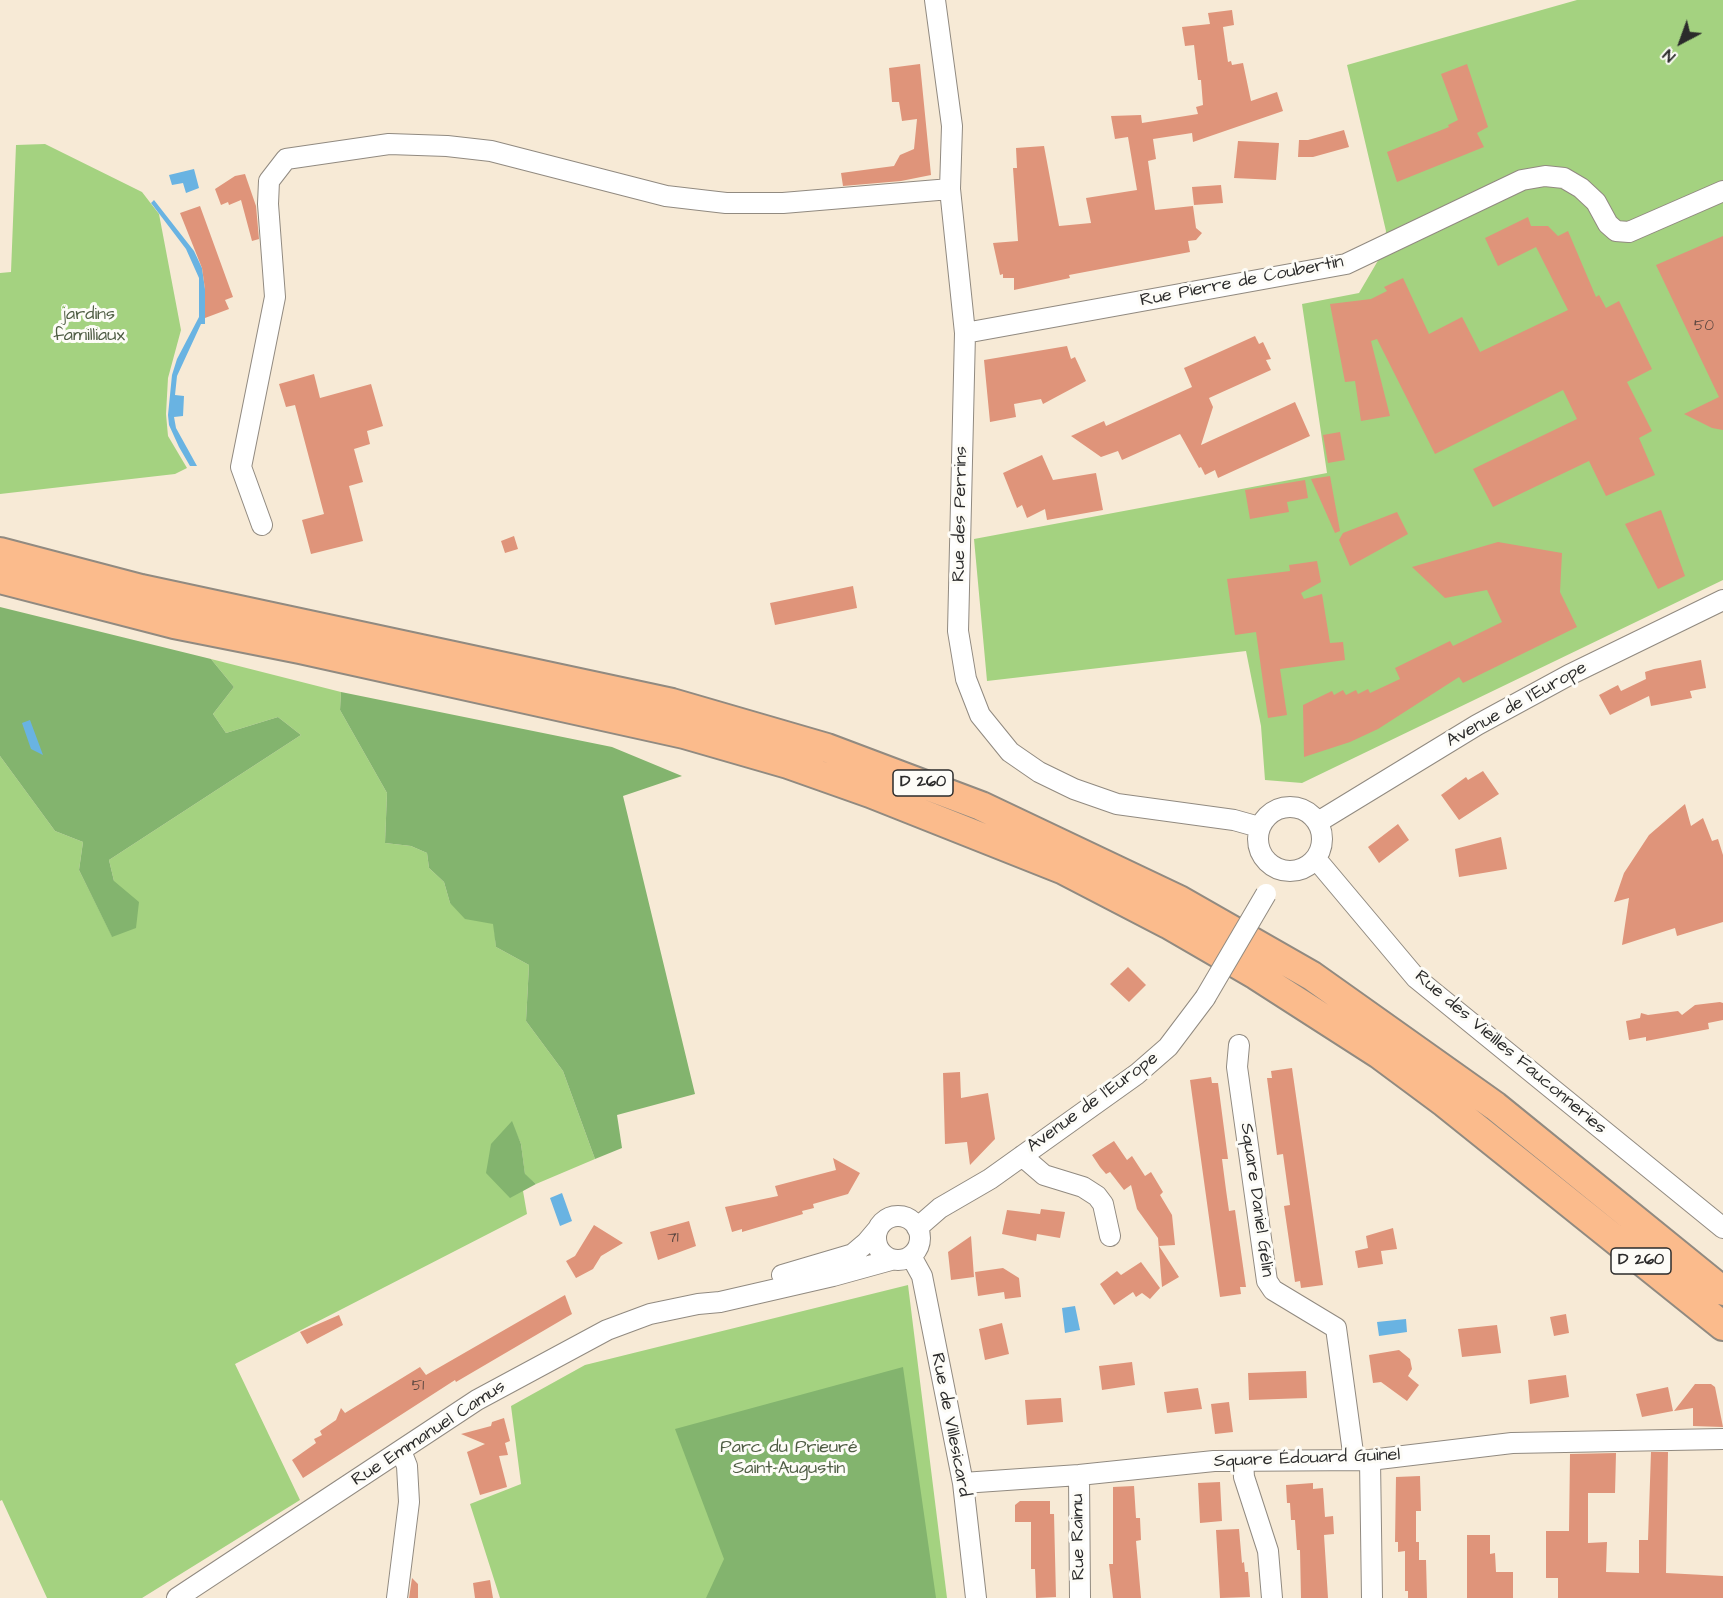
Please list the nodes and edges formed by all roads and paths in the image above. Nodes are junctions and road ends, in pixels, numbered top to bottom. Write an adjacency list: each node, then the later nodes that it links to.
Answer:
1 (935, 0): 2 (street, Rue des Perrins)
2 (950, 189): 4 (street, Rue des Perrins); 5 (street)
3 (1723, 191): 4 (street, Rue Pierre de Coubertin)
4 (965, 333): 10 (street, Rue des Perrins)
5 (262, 525)
6 (0, 552): 21 (highway, D 260)
7 (0, 579): 23 (highway, D 260)
8 (1723, 600): 9 (street, Avenue de l'Europe)
9 (1318, 822): 10 (street); 11 (street)
10 (1259, 827): 12 (street)
11 (1316, 859): 12 (street); 16 (street, Rue des Vieilles Fauconneries)
12 (1274, 867): 14 (street, Avenue de l'Europe, bridge)
13 (1239, 1046): 26 (street, Square Daniel Gélin)
14 (1022, 1156): 15 (street, Avenue de l'Europe); 18 (street, Avenue de l'Europe)
15 (917, 1228): 17 (street); 19 (street)
16 (1723, 1228)
17 (877, 1230): 20 (street); 22 (street, Rue Emmanuel Camus)
18 (1110, 1236)
19 (910, 1257): 20 (street); 29 (street, Rue de Villesicard)
20 (891, 1260): 22 (street, Rue Emmanuel Camus)
21 (1723, 1291)
22 (698, 1304): 25 (street, Rue Emmanuel Camus)
23 (1723, 1326)
24 (1723, 1439): 26 (street, Square Édouard Guinel)
25 (401, 1451): 30 (street, Rue Emmanuel Camus); 31 (street)
26 (1362, 1460): 27 (street, Square Édouard Guinel); 35 (street, Square Daniel Gélin)
27 (1243, 1461): 28 (street, Square Édouard Guinel); 34 (street)
28 (1079, 1475): 29 (street, Square Édouard Guinel); 33 (street, Rue Raimu)
29 (963, 1483): 32 (street, Rue de Villesicard)
30 (177, 1598)
31 (397, 1598)
32 (976, 1598)
33 (1080, 1598)
34 (1272, 1598)
35 (1372, 1598)

